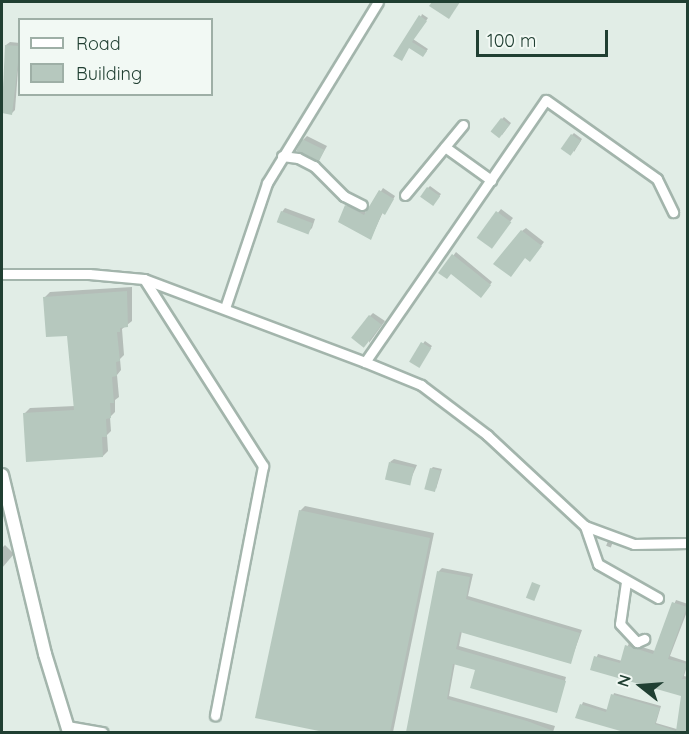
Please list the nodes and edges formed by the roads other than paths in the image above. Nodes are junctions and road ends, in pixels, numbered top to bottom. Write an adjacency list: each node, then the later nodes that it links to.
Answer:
1 (378, 2): 4 (street)
2 (463, 125): 3 (street)
3 (445, 147): 5 (street); 6 (street)
4 (282, 156): 7 (street); 11 (street)
5 (491, 180): 8 (street); 12 (street)
6 (405, 195)
7 (362, 205)
8 (673, 212)
9 (2, 274): 10 (street)
10 (144, 279): 11 (street); 19 (street)
11 (225, 308): 12 (street)
12 (366, 362): 14 (street)
13 (2, 475): 20 (main road)
14 (585, 526): 15 (street); 16 (street)
15 (687, 543)
16 (626, 582): 17 (street); 18 (street)
17 (658, 598)
18 (644, 639)
19 (215, 715)
20 (68, 729): 21 (street)
21 (102, 732)

